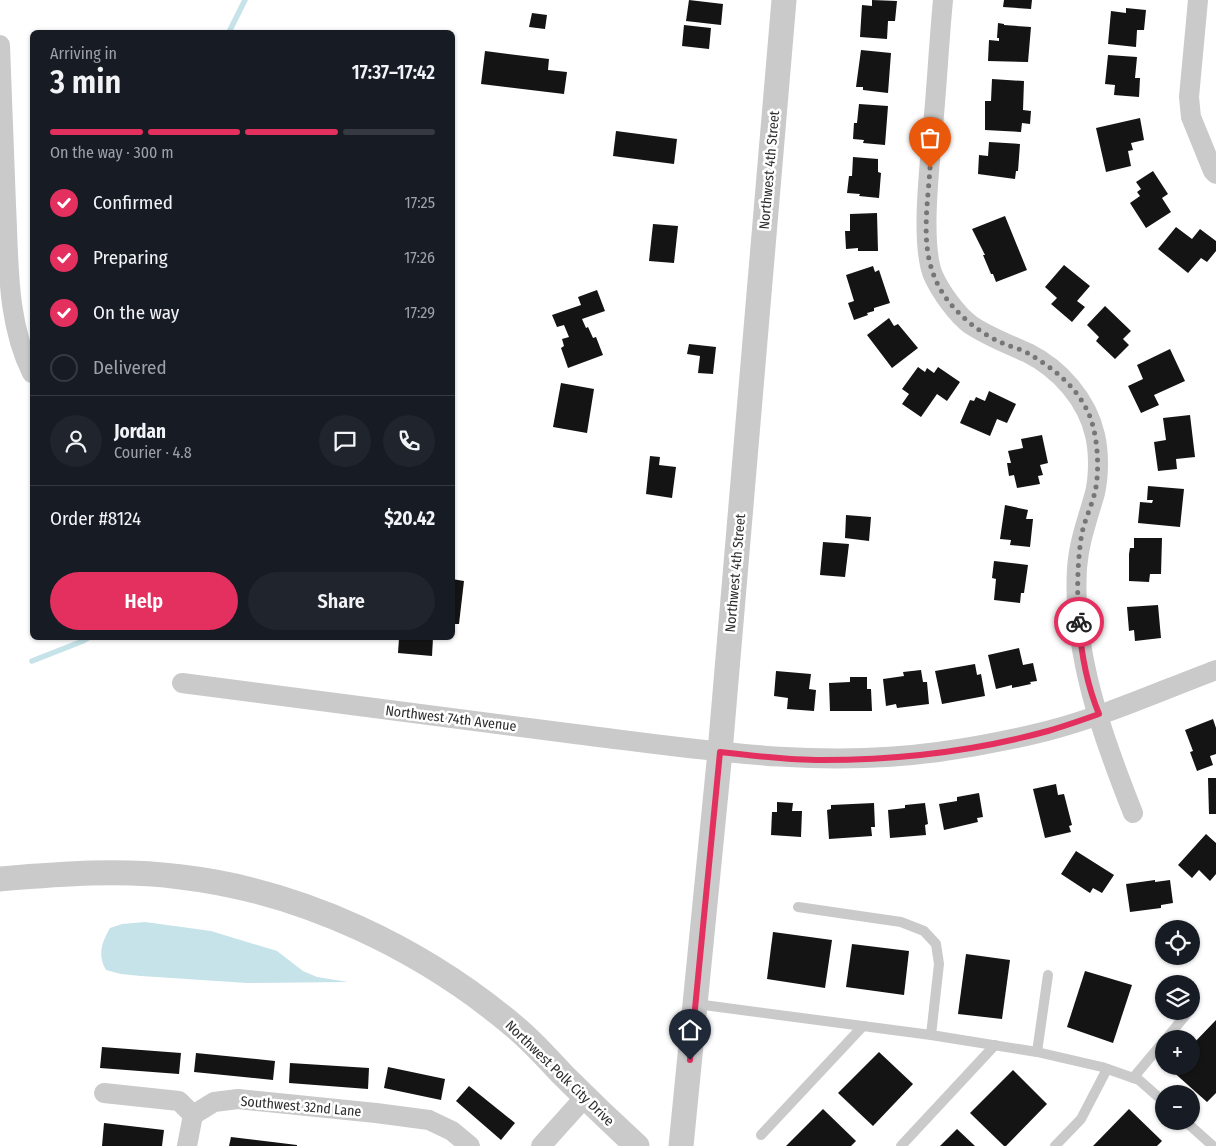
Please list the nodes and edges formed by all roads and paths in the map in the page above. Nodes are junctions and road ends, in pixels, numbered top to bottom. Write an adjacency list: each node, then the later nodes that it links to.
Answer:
1 (784, 0): 10 (street, Northwest 4th Street)
2 (943, 0): 9 (street)
3 (1198, 0): 5 (street)
4 (0, 46): 6 (street)
5 (1216, 174)
6 (30, 368)
7 (1216, 670): 9 (street, Northwest 74th Avenue)
8 (182, 683): 10 (street, Northwest 74th Avenue)
9 (1099, 714): 10 (street, Northwest 74th Avenue); 11 (street)
10 (720, 752): 15 (street, Northwest 4th Street)
11 (1133, 813)
12 (0, 878): 27 (street, Northwest Polk City Drive)
13 (798, 907): 19 (lane)
14 (1048, 975): 21 (lane)
15 (695, 1004): 17 (lane); 36 (street, Northwest 4th Street)
16 (1182, 1020): 18 (lane)
17 (863, 1026): 19 (lane); 30 (lane)
18 (1173, 1030)
19 (930, 1035): 20 (lane)
20 (995, 1045): 21 (lane); 37 (lane)
21 (1037, 1052): 23 (lane)
22 (1155, 1052): 24 (lane)
23 (1107, 1069): 24 (lane); 38 (lane)
24 (1133, 1078): 26 (lane)
25 (104, 1093): 28 (street)
26 (1155, 1094)
27 (586, 1097): 34 (street); 35 (street, Northwest Polk City Drive)
28 (193, 1115): 32 (street); 33 (street, Southwest 32nd Lane)
29 (1196, 1130): 31 (lane)
30 (760, 1135)
31 (1213, 1145)
32 (187, 1146)
33 (470, 1146)
34 (541, 1146)
35 (637, 1146)
36 (681, 1146)
37 (901, 1146)
38 (1056, 1146)

